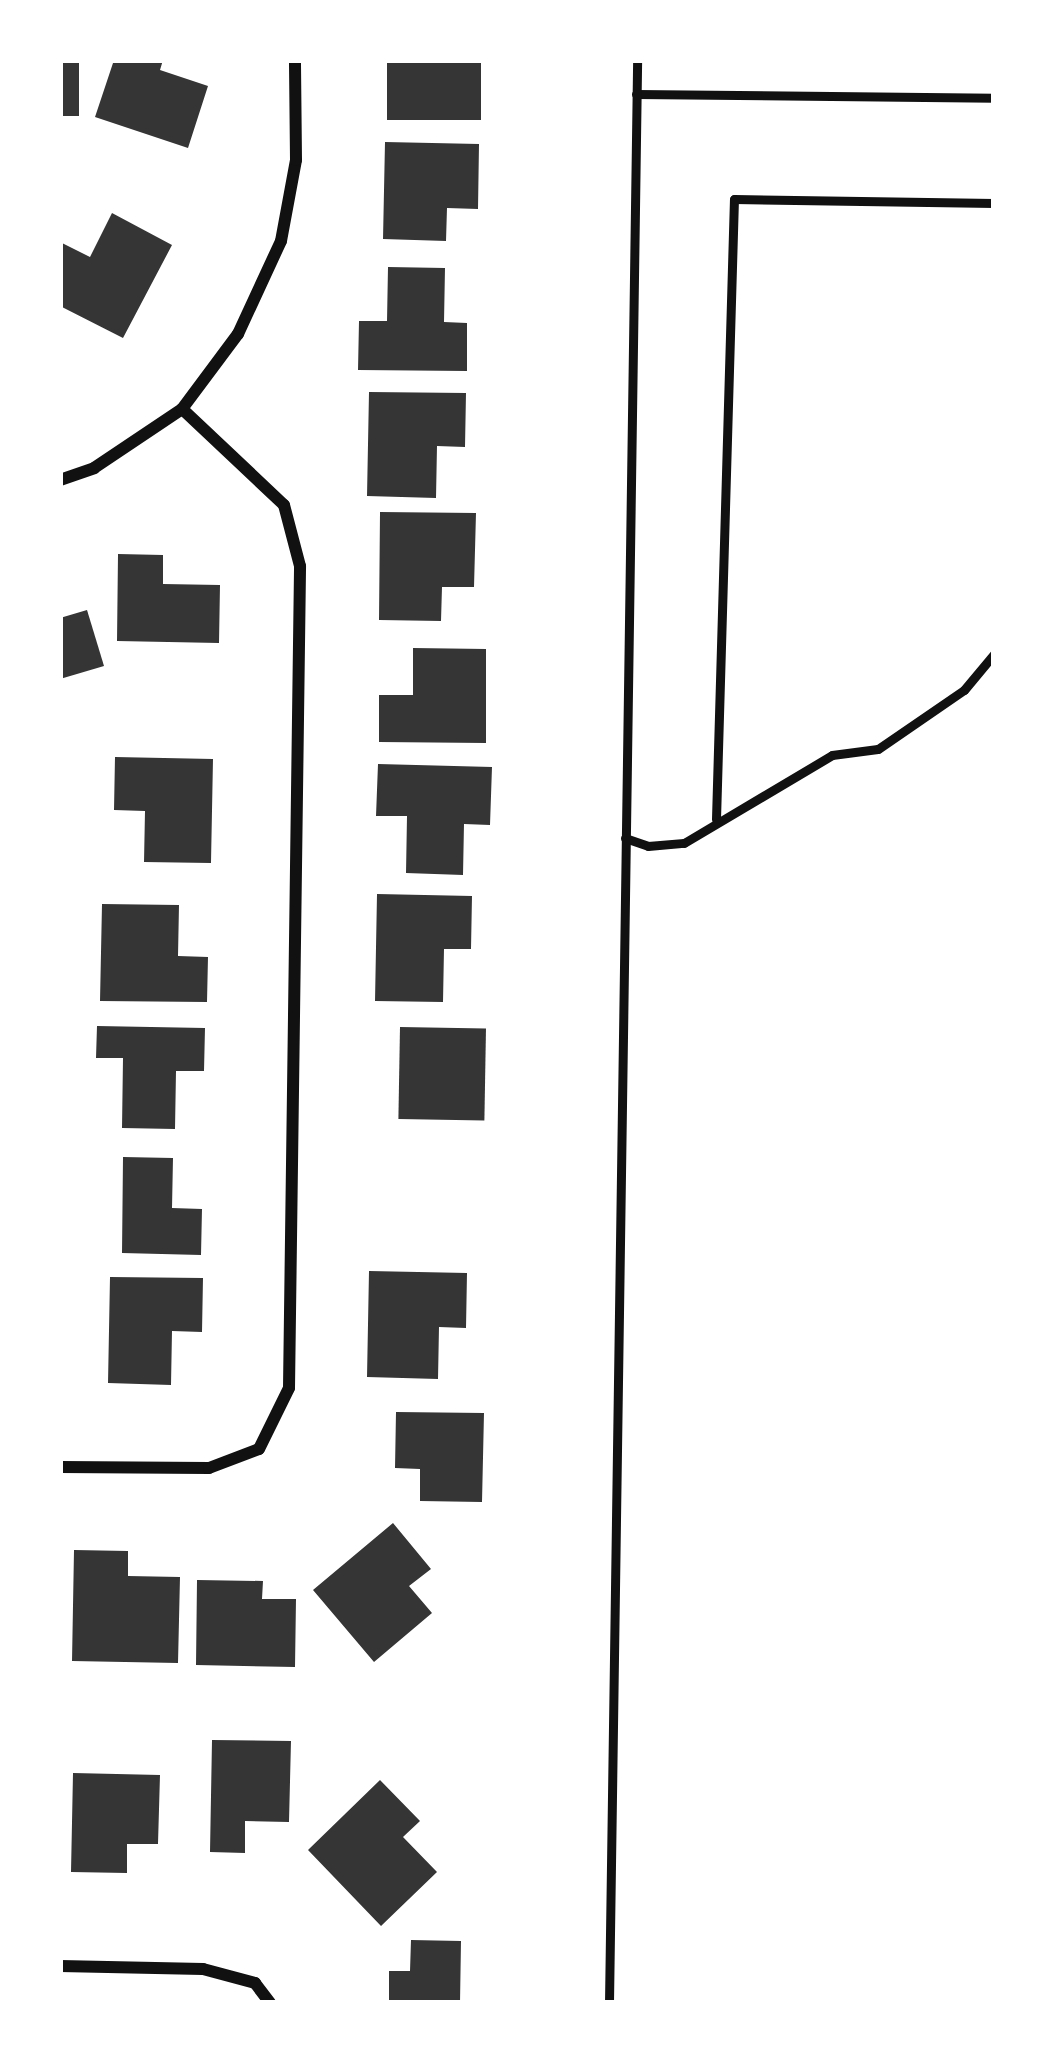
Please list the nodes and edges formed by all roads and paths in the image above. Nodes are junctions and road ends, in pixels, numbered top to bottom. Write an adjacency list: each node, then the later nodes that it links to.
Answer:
1 (295, 60): 7 (street)
2 (637, 60): 3 (lane)
3 (636, 94): 4 (lane); 11 (lane)
4 (990, 98): 5 (lane)
5 (994, 109)
6 (994, 203): 10 (lane)
7 (182, 409): 8 (street); 12 (street)
8 (60, 480)
9 (994, 654): 10 (lane)
10 (716, 819): 11 (lane)
11 (625, 838): 15 (lane)
12 (60, 1467)
13 (60, 1966): 14 (street)
14 (270, 2003)
15 (609, 2003)

